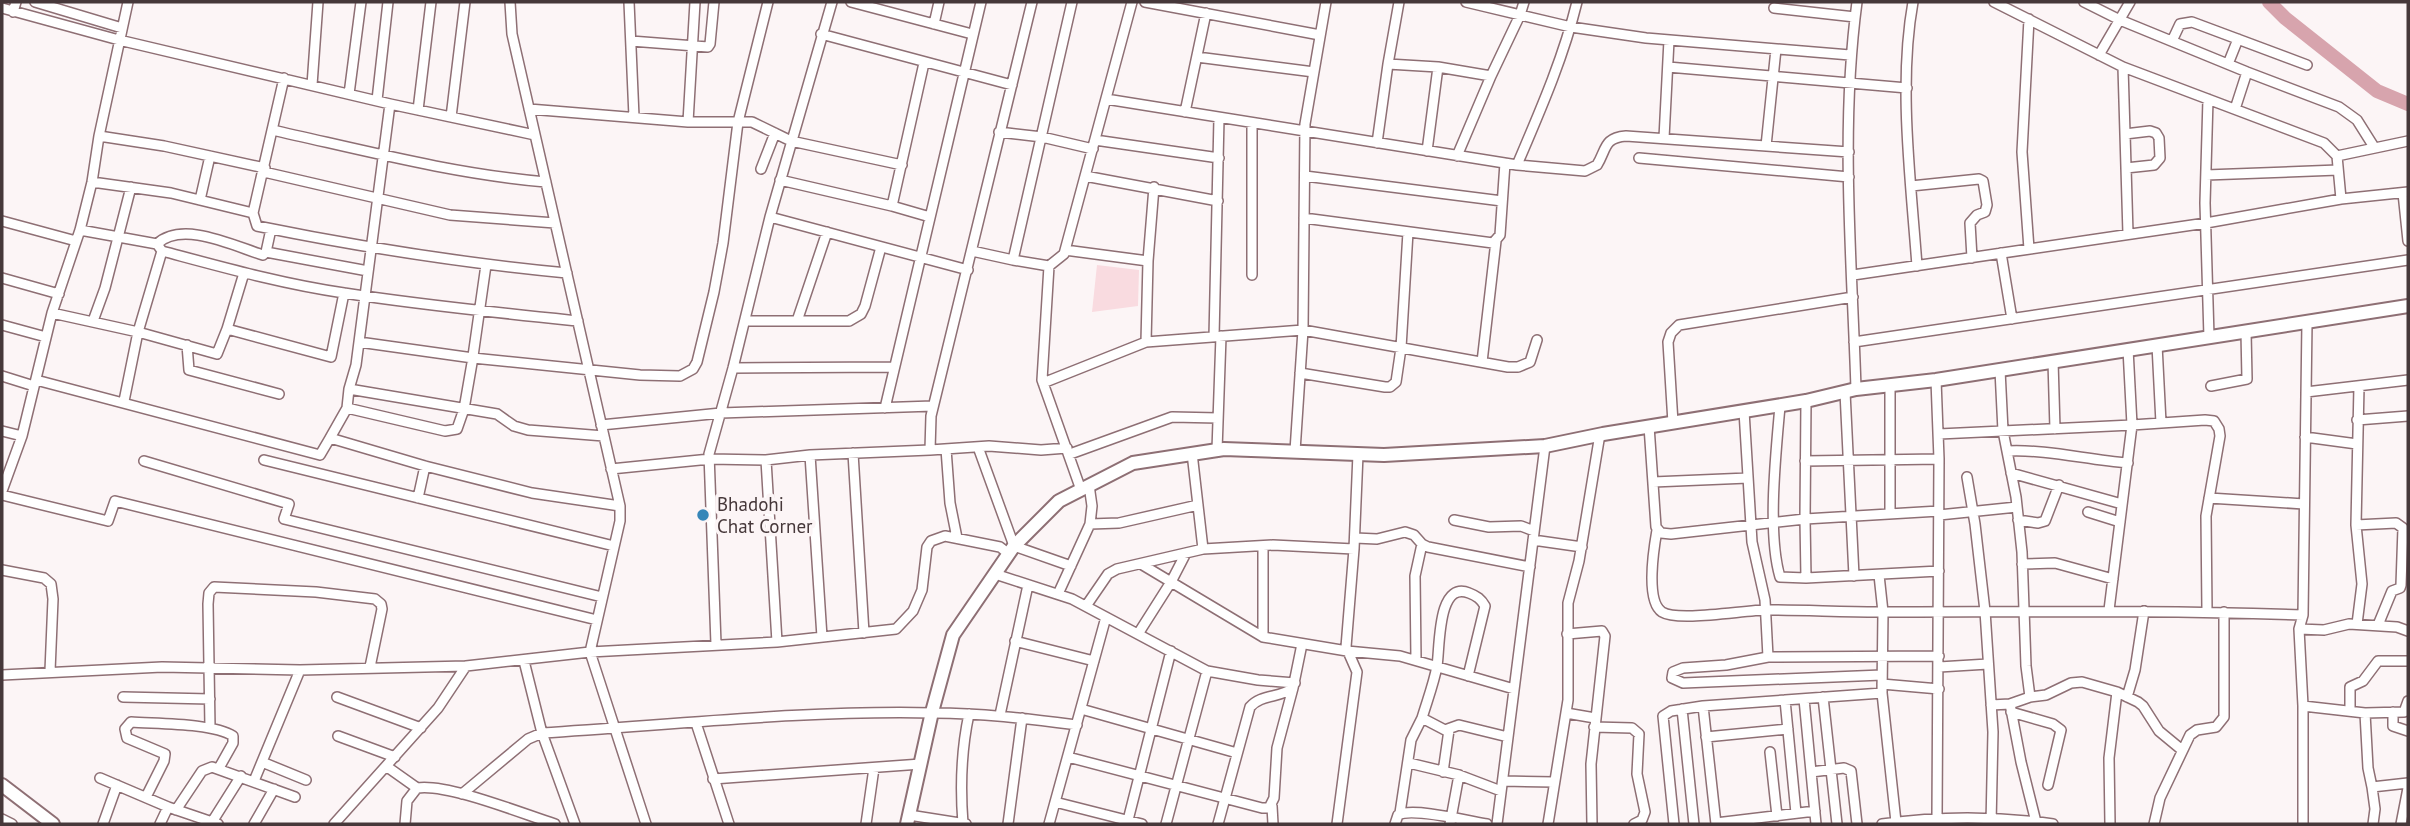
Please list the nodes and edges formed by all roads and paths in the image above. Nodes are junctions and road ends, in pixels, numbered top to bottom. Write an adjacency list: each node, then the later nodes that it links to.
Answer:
1 (16, 2): 35 (street)
2 (35, 2): 43 (street)
3 (128, 2): 43 (street)
4 (318, 2): 71 (street)
5 (361, 2): 74 (street)
6 (388, 2): 77 (street)
7 (431, 2): 81 (street)
8 (465, 2): 83 (street)
9 (510, 2): 79 (street)
10 (629, 2): 50 (street)
11 (695, 2): 52 (street)
12 (714, 2): 52 (street)
13 (767, 2): 87 (street)
14 (832, 2): 44 (street)
15 (851, 2): 41 (street)
16 (939, 2): 41 (street)
17 (981, 2): 45 (street)
18 (1032, 2): 72 (street)
19 (1072, 2): 96 (street)
20 (1132, 2): 75 (street)
21 (1145, 2): 36 (street)
22 (1326, 2): 46 (street)
23 (1399, 2): 58 (street)
24 (1466, 2): 37 (street)
25 (1524, 2): 37 (street)
26 (1577, 2): 42 (street)
27 (1857, 2): 38 (street)
28 (1913, 2): 73 (street)
29 (1994, 2): 32 (street)
30 (2084, 2): 40 (street)
31 (2130, 2): 40 (street)
32 (2006, 4): 39 (street)
33 (2, 8): 35 (street)
34 (1774, 8): 38 (street)
35 (13, 12): 48 (street)
36 (1206, 13): 46 (street); 56 (street)
37 (1520, 15): 42 (street); 68 (street)
38 (1854, 18): 54 (street)
39 (2029, 19): 55 (street); 156 (street)
40 (2120, 19): 51 (street); 55 (street)
41 (934, 24): 45 (street)
42 (1571, 27): 49 (street); 114 (street)
43 (122, 28): 48 (street)
44 (821, 34): 57 (street); 98 (street)
45 (972, 34): 66 (street)
46 (1320, 35): 64 (street)
47 (2238, 39): 51 (street); 59 (street); 60 (street)
48 (119, 40): 69 (street); 95 (street)
49 (1669, 40): 53 (street); 62 (street)
50 (631, 41): 52 (street); 84 (street)
51 (2172, 41): 59 (street)
52 (692, 46): 86 (street)
53 (1776, 49): 54 (street); 67 (street)
54 (1850, 55): 70 (street)
55 (2099, 55): 63 (street)
56 (1196, 57): 64 (street); 82 (street)
57 (924, 63): 66 (street); 113 (street)
58 (1388, 64): 61 (street); 100 (street)
59 (2228, 64): 65 (street)
60 (2306, 65)
61 (1438, 67): 68 (street); 104 (street)
62 (1668, 67): 67 (street); 97 (street)
63 (2123, 67): 76 (street); 93 (street)
64 (1314, 72): 91 (street)
65 (2248, 72): 80 (street); 103 (street)
66 (962, 73): 72 (street); 139 (street)
67 (1773, 75): 70 (street); 102 (street)
68 (1491, 76): 108 (street)
69 (284, 78): 71 (street); 89 (street)
70 (1850, 82): 73 (street); 105 (street)
71 (312, 85): 74 (street)
72 (1012, 85): 90 (street)
73 (1907, 88): 128 (street)
74 (349, 94): 77 (street)
75 (1106, 99): 82 (street); 101 (street)
76 (2208, 99): 80 (street); 119 (street)
77 (377, 100): 78 (street)
78 (390, 104): 81 (street); 106 (street)
79 (529, 109): 84 (street); 94 (street)
80 (2235, 109): 109 (street)
81 (418, 110): 83 (street)
82 (1185, 112): 85 (street)
83 (451, 117): 94 (street)
84 (634, 117): 86 (street)
85 (1219, 118): 88 (street); 110 (street)
86 (688, 122): 87 (street)
87 (738, 122): 92 (street); 212 (street)
88 (1252, 123): 91 (street); 173 (street)
89 (272, 131): 106 (street); 117 (street)
90 (999, 132): 96 (street); 158 (street)
91 (1305, 132): 100 (street); 121 (street)
92 (775, 133): 98 (street); 116 (street)
93 (2125, 134): 115 (street); 115 (street)
94 (535, 135): 124 (street)
95 (99, 136): 107 (street); 125 (street)
96 (1042, 137): 101 (street); 163 (street)
97 (1664, 138): 102 (street); 114 (street)
98 (791, 141): 113 (street); 123 (street)
99 (2408, 141): 103 (street)
100 (1377, 143): 104 (street)
101 (1094, 145): 110 (street); 120 (street)
102 (1766, 146): 105 (street)
103 (2374, 147): 109 (street)
104 (1427, 151): 108 (street)
105 (1849, 152): 122 (street)
106 (384, 154): 124 (street); 130 (street)
107 (210, 156): 117 (street); 132 (street)
108 (1457, 156): 112 (street)
109 (2337, 156): 118 (street)
110 (1219, 158): 133 (street)
111 (1639, 158): 122 (street)
112 (1505, 163): 114 (street); 134 (street)
113 (902, 165): 135 (street)
114 (1517, 165)
115 (2126, 168): 148 (street)
116 (761, 169)
117 (264, 170): 130 (street); 137 (street)
118 (2338, 170): 119 (street); 131 (street)
119 (2206, 175): 143 (street)
120 (1085, 176): 127 (street); 157 (street)
121 (1305, 176): 134 (street); 140 (street)
122 (1849, 177): 174 (street)
123 (780, 180): 135 (street); 138 (street)
124 (546, 182): 142 (street)
125 (92, 183): 126 (street); 145 (street)
126 (131, 187): 132 (street); 149 (street)
127 (1154, 187): 133 (street); 165 (street)
128 (1911, 187): 162 (street); 168 (street)
129 (2405, 192): 131 (street); 136 (street)
130 (378, 198): 142 (street); 155 (street)
131 (2341, 199): 143 (street)
132 (200, 200): 137 (street)
133 (1218, 201): 196 (street)
134 (1502, 201): 152 (street)
135 (892, 206): 139 (street)
136 (2406, 208): 150 (street)
137 (253, 213): 144 (street)
138 (770, 217): 146 (street); 185 (street)
139 (930, 217): 161 (street)
140 (1304, 218): 147 (street); 192 (street)
141 (2, 221): 151 (street)
142 (555, 223): 172 (street)
143 (2206, 223): 148 (street); 176 (street)
144 (271, 229): 155 (street); 159 (street)
145 (80, 230): 149 (street); 151 (street)
146 (827, 232): 154 (street); 188 (street)
147 (1408, 232): 152 (street); 204 (street)
148 (2128, 234): 156 (street)
149 (119, 236): 153 (street); 186 (street)
150 (2408, 238)
151 (76, 241): 178 (street)
152 (1496, 241): 208 (street)
153 (159, 247): 159 (street); 171 (street); 194 (street)
154 (881, 247): 161 (street); 188 (street)
155 (371, 248): 166 (street); 170 (street)
156 (2029, 249): 160 (street)
157 (1065, 250): 165 (street); 167 (street)
158 (972, 251): 163 (street); 169 (street)
159 (266, 252): 170 (street)
160 (2001, 253): 162 (street); 184 (street)
161 (920, 258): 169 (street); 209 (street)
162 (1972, 258): 168 (street)
163 (1013, 260): 167 (street)
164 (2408, 260): 176 (street)
165 (1147, 261): 200 (street)
166 (486, 265): 172 (street); 182 (street)
167 (1049, 266): 218 (street)
168 (1917, 266): 174 (street)
169 (968, 270): 229 (street)
170 (369, 271): 179 (street)
171 (244, 273): 177 (street); 191 (street)
172 (566, 273): 187 (street)
173 (1252, 275)
174 (1853, 275): 180 (street)
175 (2, 278): 178 (street)
176 (2207, 290): 184 (street); 197 (street)
177 (344, 293): 179 (street); 191 (street)
178 (59, 294): 183 (street)
179 (365, 295): 182 (street); 199 (street)
180 (1853, 297): 201 (street); 238 (street)
181 (2408, 306): 189 (main road)
182 (480, 311): 187 (street); 206 (street)
183 (52, 313): 186 (street); 195 (street)
184 (2012, 319): 201 (street)
185 (745, 320): 188 (street); 210 (street)
186 (93, 321): 194 (street)
187 (578, 321): 212 (street)
188 (797, 321)
189 (2307, 322): 193 (main road); 224 (street)
190 (2, 326): 195 (street)
191 (227, 329): 202 (street)
192 (1303, 330): 196 (street); 204 (street); 213 (street)
193 (2246, 331): 197 (main road); 221 (street)
194 (138, 332): 202 (street); 226 (street)
195 (46, 337): 217 (street)
196 (1217, 337): 200 (street); 236 (street)
197 (2209, 337): 203 (main road)
198 (1537, 340): 208 (street)
199 (359, 342): 206 (street); 222 (street)
200 (1146, 342): 218 (street)
201 (1854, 342): 223 (street)
202 (187, 345): 225 (street)
203 (2157, 345): 205 (main road); 239 (street)
204 (1401, 348): 208 (street); 213 (street)
205 (2129, 349): 207 (main road); 241 (street)
206 (473, 358): 212 (street); 232 (street)
207 (2053, 361): 211 (main road); 243 (street)
208 (1482, 362)
209 (894, 367): 210 (street); 231 (street)
210 (733, 368): 234 (street)
211 (2000, 370): 215 (main road); 245 (street)
212 (589, 371): 240 (street)
213 (1300, 373): 259 (street)
214 (2, 376): 217 (street)
215 (1936, 380): 219 (main road); 247 (street)
216 (2408, 380): 220 (street)
217 (35, 383): 226 (street); 248 (street)
218 (1043, 383): 258 (street)
219 (1890, 385): 223 (main road); 266 (street)
220 (2359, 386): 224 (street); 237 (street)
221 (2211, 387)
222 (349, 389): 230 (street); 232 (street)
223 (1850, 391): 227 (main road); 270 (street)
224 (2306, 392): 250 (street)
225 (279, 394)
226 (124, 401): 251 (street)
227 (1806, 401): 228 (main road); 272 (street)
228 (1780, 405): 233 (main road); 300 (street)
229 (933, 406): 231 (street); 256 (street)
230 (347, 408): 232 (street); 251 (street)
231 (885, 408): 234 (street)
232 (464, 409): 249 (street)
233 (1744, 411): 238 (main road); 278 (street)
234 (721, 413): 240 (street); 265 (street)
235 (2408, 416): 237 (street)
236 (1218, 418): 257 (street); 258 (street)
237 (2357, 420): 252 (street)
238 (1673, 422): 242 (main road)
239 (2161, 423): 241 (street); 285 (street)
240 (601, 425): 249 (street)
241 (2132, 425): 243 (street); 273 (street)
242 (1649, 426): 246 (main road); 280 (street)
243 (2055, 429): 245 (street)
244 (2, 431): 248 (street)
245 (2003, 431): 247 (street); 260 (street)
246 (1604, 434): 253 (main road); 311 (street)
247 (1939, 434): 267 (street)
248 (22, 436): 279 (street)
249 (604, 436): 275 (street)
250 (2305, 437): 252 (street); 287 (street)
251 (330, 438): 274 (street)
252 (2357, 444): 302 (street)
253 (1545, 446): 263 (main road); 305 (street)
254 (978, 447): 255 (street); 258 (street); 315 (street)
255 (946, 449): 256 (street); 306 (street)
256 (930, 450): 261 (street)
257 (1217, 450): 259 (main road); 262 (main road)
258 (1069, 451): 282 (street)
259 (1295, 451): 263 (main road)
260 (2007, 451): 273 (street); 276 (street)
261 (853, 453): 264 (street); 349 (street)
262 (1192, 453): 282 (main road); 288 (street)
263 (1357, 454): 307 (street)
264 (810, 455): 269 (street); 352 (street)
265 (710, 459): 269 (street); 275 (street); 357 (street)
266 (1890, 459): 267 (street); 270 (street); 294 (street)
267 (1939, 459): 292 (street)
268 (264, 460): 284 (street)
269 (766, 460): 355 (street)
270 (1849, 460): 272 (street); 295 (street)
271 (144, 461): 331 (street)
272 (1805, 461): 296 (street)
273 (2127, 463): 286 (street)
274 (425, 466): 284 (street); 289 (street)
275 (611, 470): 289 (street)
276 (2011, 473): 281 (street); 290 (street)
277 (1967, 477): 291 (street)
278 (1748, 478): 280 (street); 303 (street)
279 (4, 479): 283 (street)
280 (1653, 482): 304 (street)
281 (2059, 485): 286 (street); 298 (street)
282 (1085, 487): 301 (street); 315 (main road)
283 (2, 493): 344 (street)
284 (418, 498): 308 (street)
285 (2209, 498): 287 (street); 338 (street)
286 (2122, 504): 299 (street)
287 (2304, 504): 342 (street)
288 (1198, 505): 301 (street); 313 (street)
289 (620, 506): 308 (street)
290 (2017, 507): 291 (street); 298 (street)
291 (1973, 512): 292 (street); 336 (street)
292 (1939, 513): 294 (street); 322 (street)
293 (2088, 513): 299 (street)
294 (1890, 514): 295 (street)
295 (1852, 516): 296 (street); 325 (street)
296 (1805, 519): 300 (street); 326 (street)
297 (1454, 520): 305 (street)
298 (2018, 520): 318 (street)
299 (2120, 522): 327 (street)
300 (1775, 523): 303 (street); 326 (street)
301 (1090, 524): 319 (street)
302 (2356, 525): 312 (street); 345 (street)
303 (1751, 526): 304 (street); 333 (street)
304 (1657, 530): 333 (street)
305 (1534, 535): 311 (street); 320 (street)
306 (957, 538): 315 (street); 349 (street)
307 (1355, 538): 309 (street); 314 (street)
308 (614, 545): 331 (street)
309 (1424, 545): 320 (street); 364 (street)
310 (1263, 546): 313 (street); 314 (street); 353 (street)
311 (1582, 547): 351 (street)
312 (2405, 547): 346 (street)
313 (1203, 549): 316 (street)
314 (1354, 549): 358 (street)
315 (1012, 550): 319 (street); 323 (main road)
316 (1186, 553): 317 (street); 328 (street)
317 (1141, 564): 328 (street); 332 (street)
318 (2022, 564): 327 (street); 334 (street)
319 (1071, 566): 330 (street)
320 (1530, 567): 381 (street)
321 (2, 570): 375 (street)
322 (1939, 571): 324 (street); 340 (street)
323 (995, 574): 329 (street); 400 (main road)
324 (1879, 575): 325 (street); 339 (street)
325 (1854, 576): 326 (street)
326 (1806, 578)
327 (2113, 579): 335 (street)
328 (1171, 582): 350 (street); 353 (street)
329 (1028, 585): 330 (street); 354 (street)
330 (1058, 594): 332 (street)
331 (602, 597): 344 (street)
332 (1086, 606): 343 (street)
333 (1765, 610): 339 (street); 363 (street)
334 (2024, 610): 335 (street); 336 (street); 387 (street)
335 (2109, 610): 337 (street)
336 (1985, 611): 340 (street); 368 (street)
337 (2144, 611): 338 (street); 388 (street)
338 (2207, 611): 341 (street)
339 (1883, 612): 340 (street); 361 (street)
340 (1939, 612): 362 (street)
341 (2224, 612): 342 (street); 423 (street)
342 (2303, 615): 347 (street)
343 (1106, 617): 350 (street); 366 (street)
344 (597, 620): 359 (street)
345 (2357, 624): 346 (street); 347 (street)
346 (2378, 625): 348 (street)
347 (2299, 629): 395 (street)
348 (2408, 631)
349 (864, 633): 352 (street)
350 (1138, 634): 360 (street)
351 (1567, 634): 402 (street); 408 (street)
352 (822, 637): 355 (street)
353 (1264, 637): 356 (street)
354 (1015, 641): 366 (street); 405 (street)
355 (777, 642): 357 (street)
356 (1302, 643): 358 (street); 380 (street)
357 (716, 644): 359 (street)
358 (1347, 651): 364 (street); 494 (street)
359 (590, 652): 365 (street); 413 (street)
360 (1171, 652): 376 (street); 414 (street)
361 (1882, 655): 362 (street); 363 (street); 379 (street)
362 (1939, 656): 372 (street)
363 (1768, 657): 379 (street)
364 (1416, 659): 369 (street)
365 (524, 661): 370 (street); 418 (street)
366 (1094, 661): 397 (street)
367 (2408, 661): 399 (street)
368 (1988, 664): 372 (street); 393 (street)
369 (1437, 665): 378 (street); 378 (street); 407 (street)
370 (466, 666): 371 (street); 412 (street)
371 (370, 667): 373 (street); 374 (street)
372 (1939, 667): 382 (street)
373 (209, 669): 374 (street); 375 (street); 389 (street)
374 (300, 670): 428 (street)
375 (50, 671): 377 (street)
376 (1207, 671): 380 (street); 422 (street)
377 (2, 675)
378 (1468, 676): 381 (street)
379 (1882, 684): 382 (street); 386 (street); 470 (street)
380 (1294, 686): 424 (street); 459 (street)
381 (1514, 689): 420 (street)
382 (1939, 689): 468 (street)
383 (2117, 692): 387 (street); 388 (street); 509 (street)
384 (124, 697): 389 (street)
385 (337, 697): 412 (street)
386 (1823, 697): 390 (street); 434 (street)
387 (2030, 697): 396 (street)
388 (2127, 697): 423 (street)
389 (210, 699): 411 (street)
390 (1804, 699): 391 (street); 436 (street)
391 (1785, 700): 394 (street); 415 (street)
392 (2408, 700): 401 (street)
393 (1991, 705): 396 (street); 471 (street)
394 (1703, 706): 398 (street); 421 (street)
395 (2303, 706): 399 (street); 511 (street)
396 (2011, 708): 447 (street); 472 (street)
397 (1081, 709): 410 (street); 414 (street)
398 (1682, 709): 501 (street); 502 (street)
399 (2350, 711): 403 (street)
400 (932, 712): 404 (street); 409 (street); 430 (main road)
401 (2393, 712): 403 (street); 417 (street)
402 (1566, 713): 408 (street); 444 (street)
403 (2365, 713): 451 (street)
404 (968, 714): 405 (street); 487 (street)
405 (1000, 715): 406 (street)
406 (1022, 718): 410 (street); 488 (street)
407 (1422, 718): 416 (street); 429 (street)
408 (1595, 722): 499 (street); 500 (street)
409 (695, 723): 413 (street); 441 (street)
410 (1077, 725): 427 (street)
411 (210, 728): 432 (street); 455 (street)
412 (421, 728): 426 (street)
413 (617, 728): 418 (street); 484 (street)
414 (1152, 729): 422 (street); 437 (street)
415 (1788, 729): 421 (street); 463 (street)
416 (1449, 730): 420 (street); 435 (street)
417 (2408, 731)
418 (542, 733): 454 (street); 483 (street)
419 (338, 736): 426 (street)
420 (1508, 737): 450 (street)
421 (1706, 737): 503 (street)
422 (1188, 738): 424 (street); 449 (street)
423 (2182, 750): 510 (street)
424 (1237, 752): 457 (street)
425 (1770, 752): 464 (street)
426 (395, 757): 431 (street)
427 (1068, 757): 437 (street); 458 (street)
428 (262, 762): 442 (street); 443 (street)
429 (1409, 763): 435 (street); 462 (street)
430 (920, 764): 433 (street); 466 (main road)
431 (386, 766): 452 (street); 480 (street)
432 (219, 768): 439 (street); 460 (street)
433 (874, 768): 441 (street); 486 (street)
434 (1831, 770): 436 (street); 505 (street); 506 (street)
435 (1443, 772): 438 (street)
436 (1811, 772): 461 (street)
437 (1139, 775): 449 (street); 469 (street)
438 (1458, 775): 450 (street); 467 (street)
439 (241, 776): 443 (street); 473 (street)
440 (100, 778): 446 (street)
441 (713, 779): 485 (street)
442 (306, 780)
443 (254, 781): 453 (street)
444 (1554, 782): 450 (street); 498 (street)
445 (2, 785): 476 (main road)
446 (117, 785): 455 (street); 477 (street)
447 (2048, 785)
448 (2408, 785): 451 (street); 513 (street)
449 (1177, 786): 457 (street); 491 (street)
450 (1502, 786): 497 (street)
451 (2372, 787): 512 (street)
452 (417, 788): 454 (street); 481 (street)
453 (274, 789): 456 (street); 479 (street)
454 (462, 794): 482 (street)
455 (146, 797): 460 (street)
456 (296, 797)
457 (1225, 798): 459 (street); 492 (street)
458 (1055, 802): 469 (street); 489 (street)
459 (1272, 806): 493 (street)
460 (172, 808): 473 (street); 478 (street)
461 (1815, 811): 463 (street); 504 (street)
462 (1400, 813): 467 (street); 495 (street)
463 (1796, 813): 464 (street)
464 (1777, 816): 474 (street)
465 (2, 819): 475 (street)
466 (908, 820): 487 (street)
467 (1451, 821): 496 (street)
468 (1943, 821): 470 (street); 471 (street)
469 (1127, 822): 490 (street)
470 (1896, 822): 507 (street)
471 (1991, 822): 472 (street)
472 (2036, 822): 508 (street)
473 (215, 823)
474 (1734, 823): 503 (street)
475 (12, 824)
476 (53, 824)
477 (103, 824)
478 (160, 824)
479 (254, 824)
480 (334, 824)
481 (405, 824)
482 (555, 824)
483 (575, 824)
484 (646, 824)
485 (729, 824)
486 (866, 824)
487 (964, 824)
488 (1008, 824)
489 (1049, 824)
490 (1142, 824)
491 (1166, 824)
492 (1218, 824)
493 (1273, 824)
494 (1337, 824)
495 (1395, 824)
496 (1487, 824)
497 (1497, 824)
498 (1548, 824)
499 (1592, 824)
500 (1634, 824)
501 (1674, 824)
502 (1694, 824)
503 (1716, 824)
504 (1816, 824)
505 (1837, 824)
506 (1857, 824)
507 (1882, 824)
508 (2050, 824)
509 (2110, 824)
510 (2154, 824)
511 (2303, 824)
512 (2373, 824)
513 (2403, 824)

